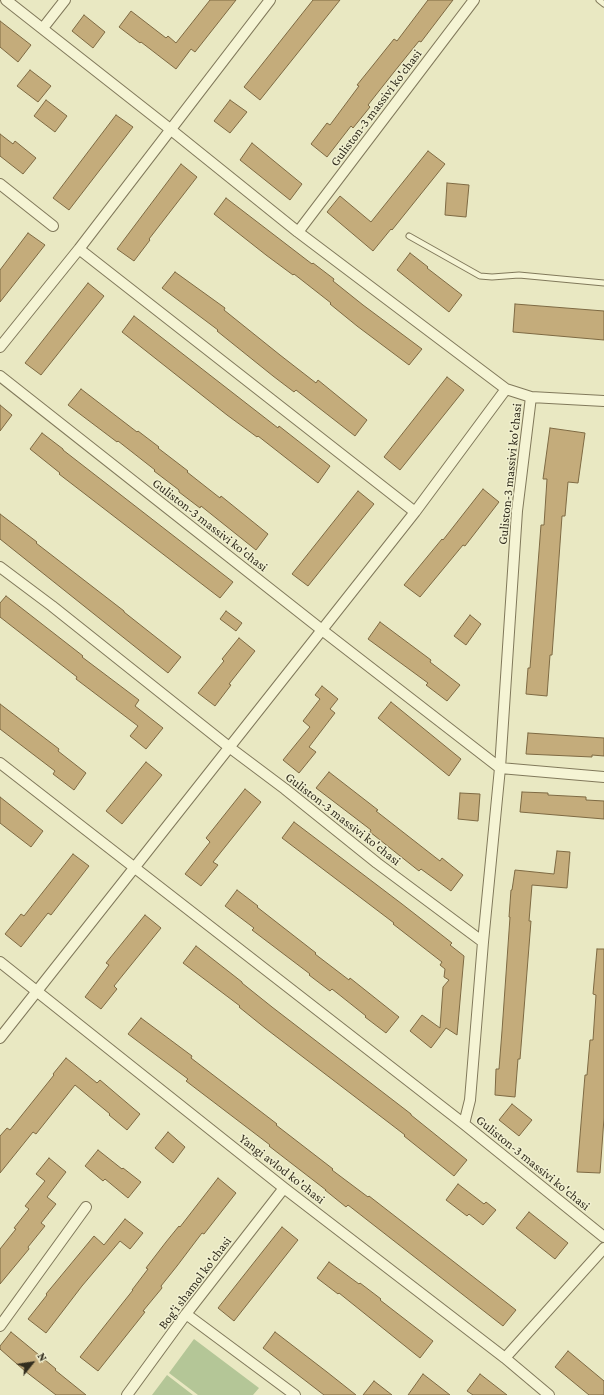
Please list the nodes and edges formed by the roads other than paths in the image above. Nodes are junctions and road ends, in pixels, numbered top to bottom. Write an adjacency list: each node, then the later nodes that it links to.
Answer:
1 (6, 0): 7 (street, Guliston-3 massivi ko'chasi)
2 (65, 0): 7 (street)
3 (270, 0): 8 (street)
4 (474, 0): 11 (street, Guliston-3 massivi ko'chasi)
5 (599, 0): 6 (lane)
6 (604, 4)
7 (43, 28): 8 (street, Guliston-3 massivi ko'chasi)
8 (170, 129): 11 (street, Guliston-3 massivi ko'chasi); 13 (street)
9 (0, 184): 10 (street)
10 (53, 226)
11 (298, 232): 17 (street, Guliston-3 massivi ko'chasi)
12 (409, 236): 14 (lane)
13 (79, 248): 15 (street); 20 (street)
14 (604, 283)
15 (0, 347)
16 (0, 376): 22 (street, Guliston-3 massivi ko'chasi)
17 (506, 389): 18 (street, Guliston-3 massivi ko'chasi); 20 (street)
18 (531, 396): 19 (street); 25 (street, Guliston-3 massivi ko'chasi)
19 (604, 401)
20 (415, 512): 22 (street)
21 (0, 567): 23 (street, Guliston-3 massivi ko'chasi)
22 (322, 630): 23 (street); 25 (street, Guliston-3 massivi ko'chasi)
23 (229, 748): 27 (street); 28 (street, Guliston-3 massivi ko'chasi)
24 (0, 762): 27 (street, Guliston-3 massivi ko'chasi)
25 (500, 768): 26 (street); 28 (street, Guliston-3 massivi ko'chasi)
26 (604, 777)
27 (134, 867): 30 (street); 32 (street, Guliston-3 massivi ko'chasi)
28 (483, 942): 32 (street, Guliston-3 massivi ko'chasi)
29 (0, 962): 30 (street, Yangi avlod ko'chasi)
30 (37, 990): 31 (street); 33 (street, Yangi avlod ko'chasi)
31 (0, 1038)
32 (464, 1124): 35 (street, Guliston-3 massivi ko'chasi)
33 (284, 1188): 37 (street, Bog'i shamol ko'chasi); 39 (street, Yangi avlod ko'chasi)
34 (86, 1207): 38 (street)
35 (604, 1237)
36 (604, 1248): 39 (street)
37 (186, 1314): 40 (street, Bog'i shamol ko'chasi); 41 (street)
38 (0, 1326)
39 (505, 1358): 42 (street, Yangi avlod ko'chasi)
40 (127, 1395)
41 (295, 1395)
42 (549, 1395)

